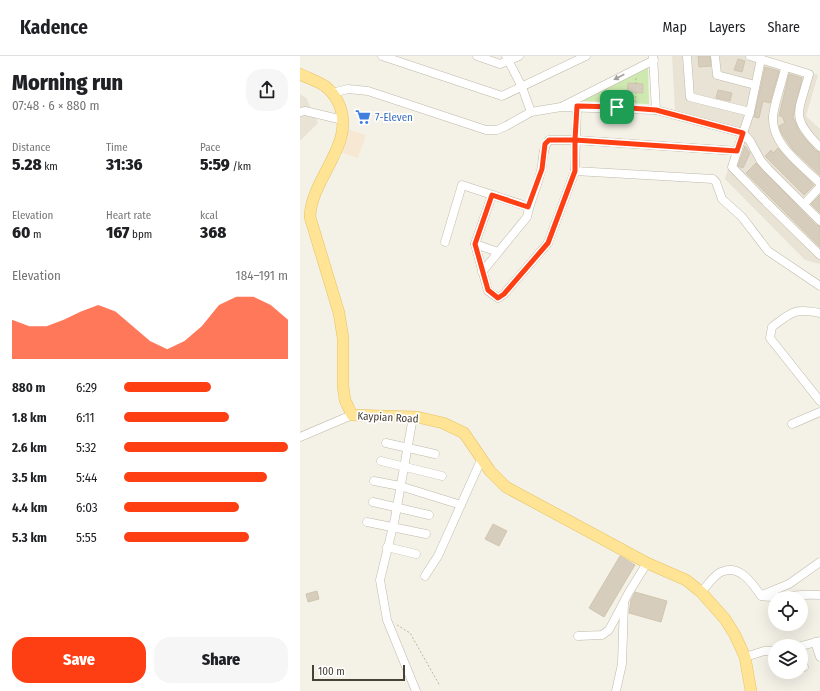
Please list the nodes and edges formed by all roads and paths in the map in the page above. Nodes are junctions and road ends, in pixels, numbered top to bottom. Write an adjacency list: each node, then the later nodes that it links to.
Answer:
1 (382, 56): 14 (street)
2 (477, 56): 9 (street)
3 (519, 56): 9 (street)
4 (586, 56): 14 (street)
5 (687, 56): 23 (street)
6 (715, 56): 13 (street)
7 (750, 56): 10 (street)
8 (653, 58): 18 (street, one-way to 18); 21 (street)
9 (508, 59): 14 (street)
10 (761, 60): 11 (street); 13 (street)
11 (786, 68): 27 (street); 30 (street)
12 (300, 74): 15 (main road, Kaypian Road)
13 (755, 84): 23 (street)
14 (522, 87): 22 (street)
15 (332, 93): 22 (street); 24 (main road, Kaypian Road)
16 (636, 93): 17 (path)
17 (635, 102)
18 (561, 106): 19 (street); 22 (street)
19 (577, 106): 21 (street); 26 (street)
20 (302, 110): 24 (street)
21 (656, 110): 25 (street)
22 (531, 112)
23 (750, 112): 25 (street)
24 (343, 120): 45 (main road, Kaypian Road)
25 (743, 133): 28 (street); 33 (street)
26 (575, 140): 28 (street); 29 (street); 34 (street)
27 (820, 147)
28 (737, 151): 39 (street)
29 (575, 171): 40 (street); 41 (street)
30 (820, 183)
31 (820, 187): 33 (street)
32 (492, 195): 34 (street); 36 (street); 37 (street)
33 (804, 204): 35 (street)
34 (528, 207): 38 (street)
35 (820, 221)
36 (445, 242)
37 (475, 244): 38 (street); 40 (street)
38 (498, 252): 40 (street)
39 (820, 255)
40 (482, 272)
41 (820, 286)
42 (820, 313): 43 (street)
43 (820, 401)
44 (820, 412): 47 (street)
45 (352, 415): 46 (main road, Kaypian Road); 48 (street)
46 (413, 417): 50 (street); 52 (main road, Kaypian Road)
47 (792, 424)
48 (300, 437)
49 (386, 442): 50 (street)
50 (408, 447): 51 (street); 54 (street)
51 (435, 454)
52 (482, 458): 59 (street); 68 (main road, Kaypian Road)
53 (381, 461): 54 (street)
54 (405, 466): 55 (street); 57 (street)
55 (442, 476)
56 (374, 482): 57 (street)
57 (400, 486): 59 (street); 60 (street)
58 (373, 502): 60 (street)
59 (461, 505): 69 (street)
60 (397, 506): 61 (street); 63 (street)
61 (429, 515)
62 (367, 522): 63 (street)
63 (393, 527): 64 (street); 65 (street)
64 (426, 534)
65 (387, 547): 66 (street); 74 (street)
66 (416, 554)
67 (820, 562): 72 (street)
68 (647, 564): 70 (main road, Kaypian Road); 73 (street)
69 (425, 576)
70 (701, 592): 72 (street); 78 (main road, Kaypian Road)
71 (820, 595): 72 (street)
72 (761, 596)
73 (624, 603): 75 (street); 82 (street)
74 (387, 620): 80 (path); 81 (street)
75 (578, 636)
76 (817, 642): 79 (street)
77 (768, 651): 78 (street)
78 (745, 657): 83 (main road, Kaypian Road)
79 (820, 657)
80 (440, 686)
81 (416, 691)
82 (616, 691)
83 (751, 691)

